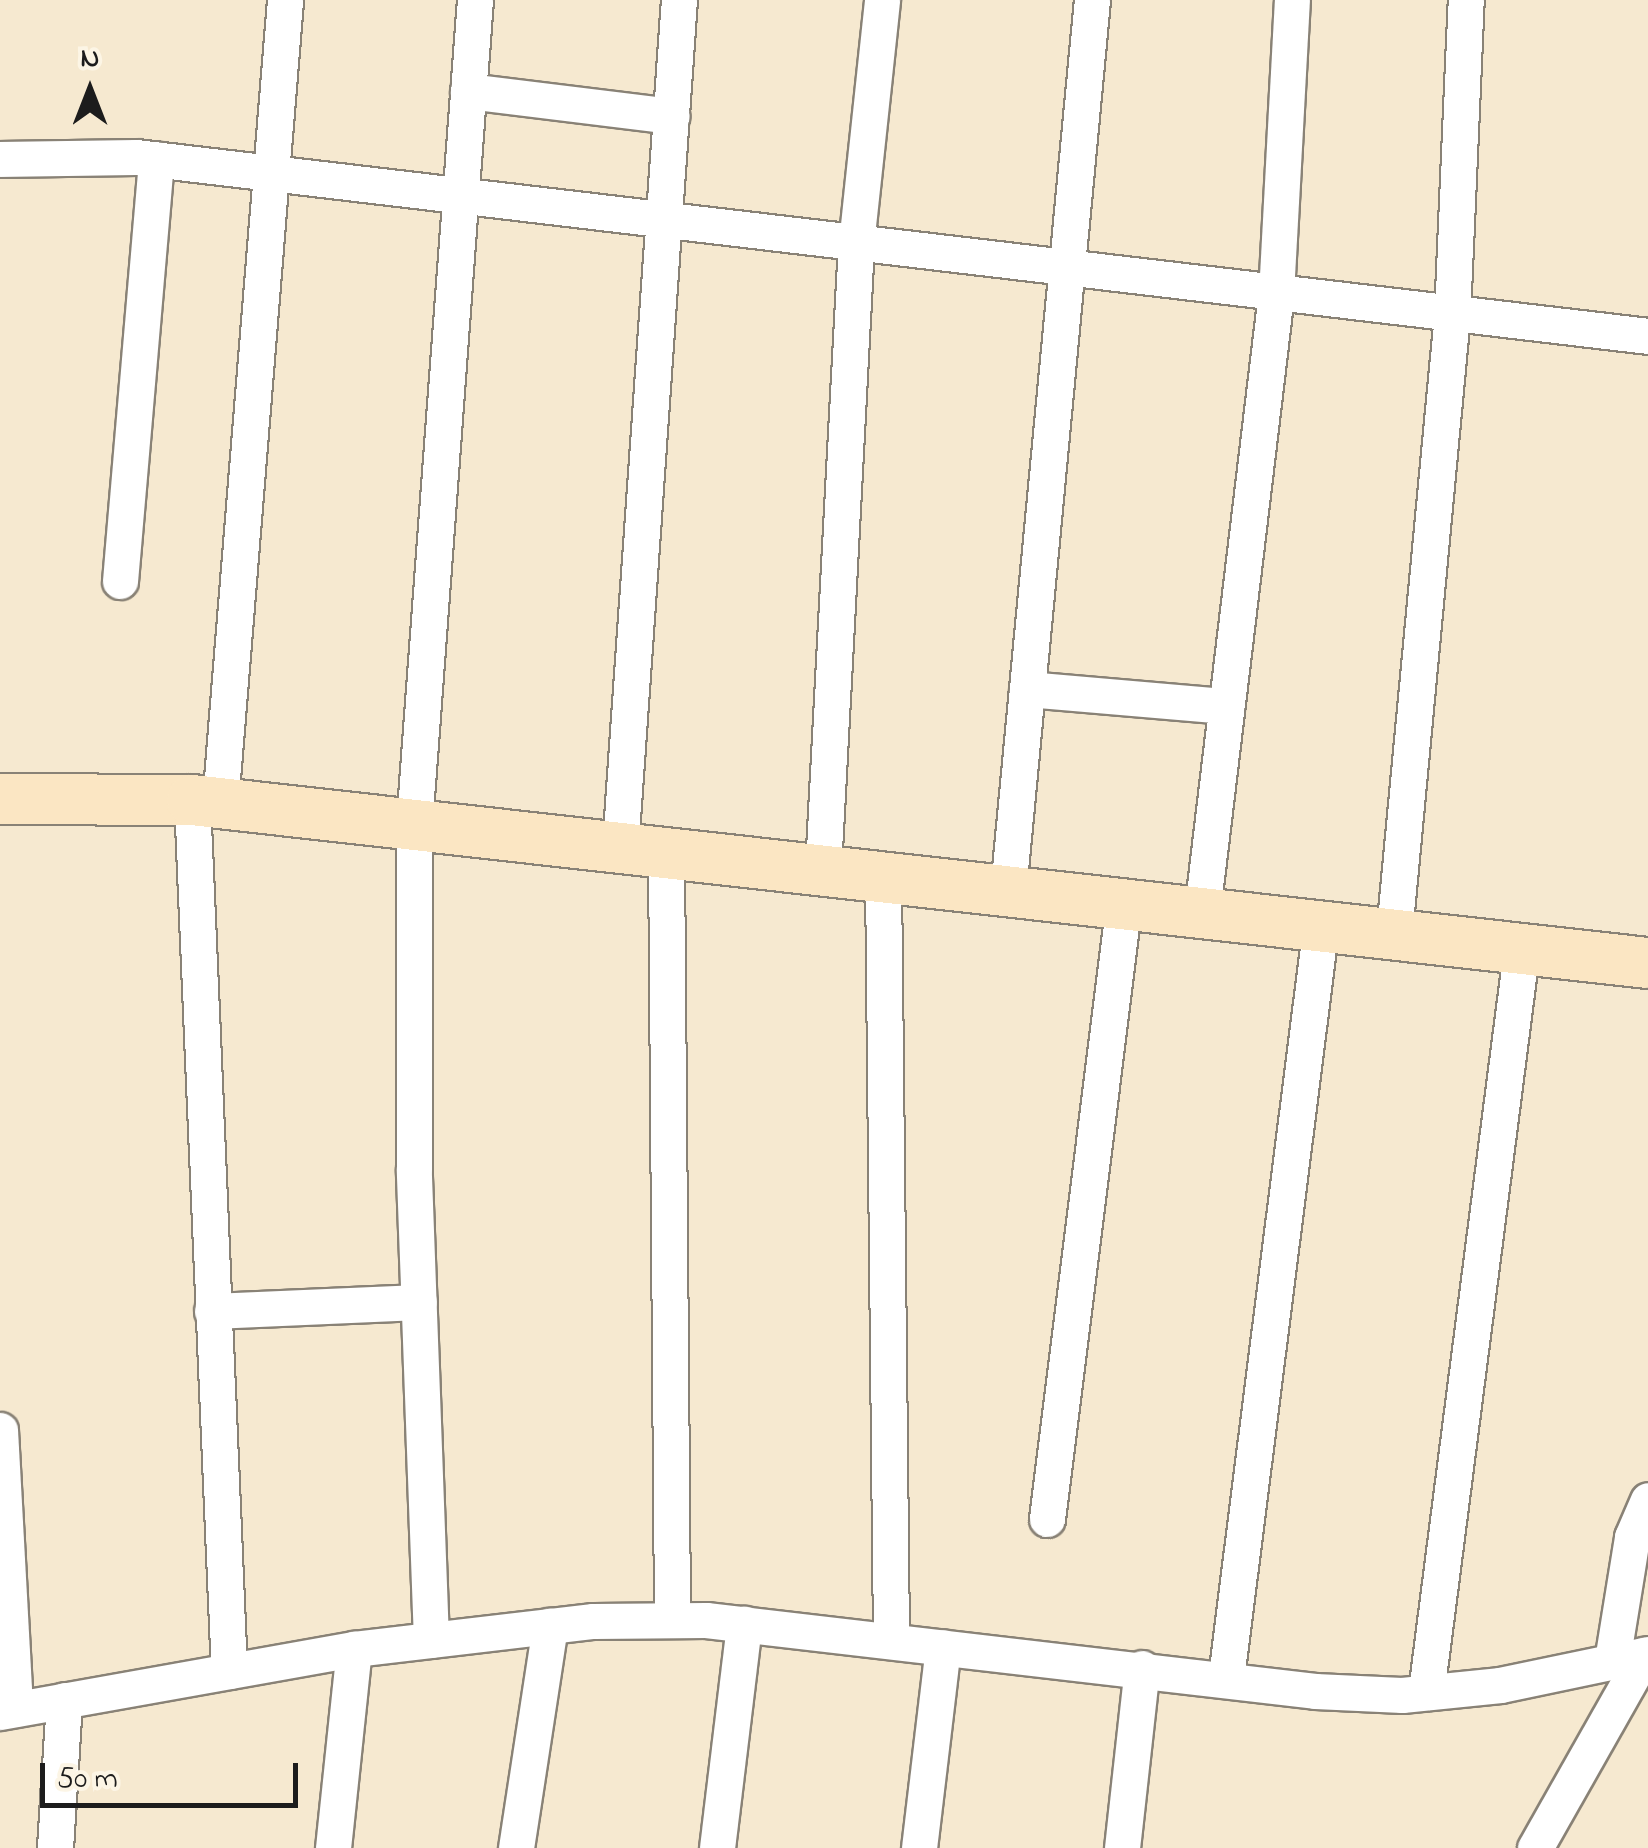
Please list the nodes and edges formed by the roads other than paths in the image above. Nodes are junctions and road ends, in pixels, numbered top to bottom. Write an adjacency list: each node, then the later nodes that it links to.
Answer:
1 (285, 0): 12 (street)
2 (475, 0): 8 (street)
3 (679, 0): 9 (street)
4 (882, 0): 15 (street)
5 (1092, 0): 16 (street)
6 (1292, 0): 17 (street)
7 (1466, 0): 18 (street)
8 (468, 90): 9 (street); 13 (street)
9 (670, 116): 14 (street)
10 (0, 159): 11 (street)
11 (156, 160): 12 (street); 20 (street)
12 (268, 175): 13 (street); 24 (street)
13 (460, 198): 14 (street); 25 (street)
14 (663, 221): 15 (street); 26 (street)
15 (856, 244): 16 (street); 27 (street)
16 (1065, 268): 17 (street); 21 (street)
17 (1276, 294): 18 (street); 22 (street)
18 (1452, 314): 19 (street); 33 (street)
19 (1648, 336)
20 (120, 582)
21 (1026, 689): 22 (street); 29 (street)
22 (1226, 706): 31 (street)
23 (0, 798): 24 (street)
24 (206, 802): 25 (street); 37 (street)
25 (414, 824): 26 (street); 36 (street)
26 (643, 850): 27 (street); 41 (street)
27 (824, 870): 28 (street)
28 (883, 876): 29 (street); 45 (street)
29 (1008, 890): 30 (street)
30 (1124, 902): 31 (street); 40 (street)
31 (1202, 911): 32 (street)
32 (1321, 924): 33 (street); 51 (street)
33 (1394, 932): 34 (street)
34 (1522, 946): 35 (street); 52 (street)
35 (1648, 963)
36 (419, 1302): 37 (street); 44 (street)
37 (212, 1311): 50 (street)
38 (0, 1430): 54 (street)
39 (1648, 1500): 48 (street)
40 (1047, 1520)
41 (672, 1620): 42 (street); 43 (street)
42 (744, 1624): 45 (street); 58 (street)
43 (550, 1626): 44 (street); 57 (street)
44 (431, 1640): 47 (street)
45 (891, 1641): 46 (street)
46 (943, 1646): 49 (street); 59 (street)
47 (354, 1650): 50 (street); 56 (street)
48 (1635, 1657): 52 (street); 61 (street)
49 (1142, 1668): 51 (street); 60 (street)
50 (229, 1671): 53 (street)
51 (1226, 1678): 52 (street)
52 (1426, 1692)
53 (64, 1700): 54 (street); 55 (street)
54 (8, 1710)
55 (54, 1848)
56 (333, 1848)
57 (516, 1848)
58 (717, 1848)
59 (918, 1848)
60 (1122, 1848)
61 (1536, 1848)

